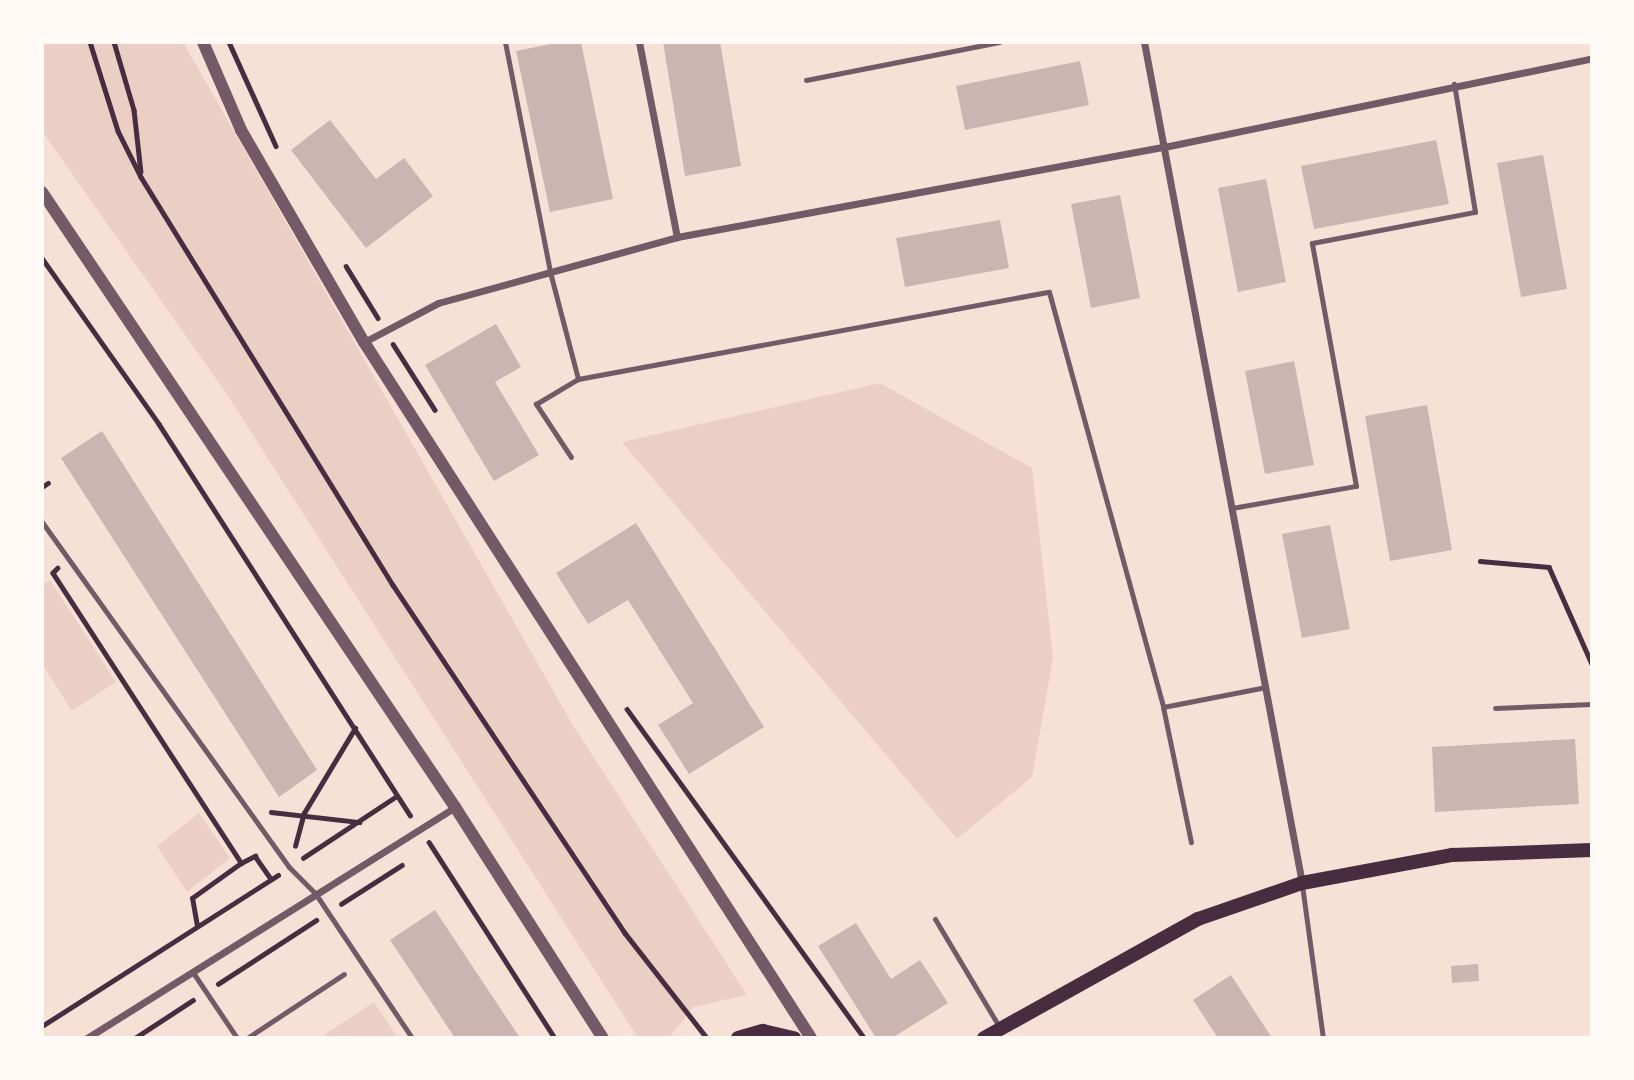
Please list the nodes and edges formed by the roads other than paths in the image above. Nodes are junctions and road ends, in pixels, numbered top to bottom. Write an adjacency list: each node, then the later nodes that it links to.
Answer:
1 (203, 42): 13 (street)
2 (505, 42): 12 (lane)
3 (639, 42): 11 (street)
4 (1000, 42): 7 (lane)
5 (1144, 42): 9 (street)
6 (1592, 58): 8 (street)
7 (806, 80)
8 (1454, 85): 9 (street); 16 (lane)
9 (1164, 147): 11 (street); 16 (street)
10 (42, 192): 22 (street)
11 (677, 237): 12 (street)
12 (550, 272): 13 (street); 14 (lane)
13 (363, 342): 38 (street)
14 (578, 379): 15 (lane); 20 (lane)
15 (571, 457)
16 (1232, 508): 18 (street)
17 (42, 522): 26 (lane)
18 (1268, 687): 20 (lane); 25 (street)
19 (1592, 704): 21 (lane)
20 (1163, 707): 23 (lane)
21 (1495, 708)
22 (455, 807): 26 (street); 35 (street)
23 (1191, 842)
24 (1592, 850): 25 (main road)
25 (1302, 883): 30 (main road); 40 (lane)
26 (315, 893): 28 (street); 34 (lane)
27 (935, 919): 30 (lane)
28 (194, 974): 31 (street); 32 (lane)
29 (344, 974): 33 (lane)
30 (1000, 1028): 39 (main road)
31 (87, 1038)
32 (237, 1038)
33 (247, 1038)
34 (412, 1038)
35 (603, 1038)
36 (738, 1038): 37 (main road)
37 (794, 1038)
38 (811, 1038)
39 (984, 1038)
40 (1323, 1038)

